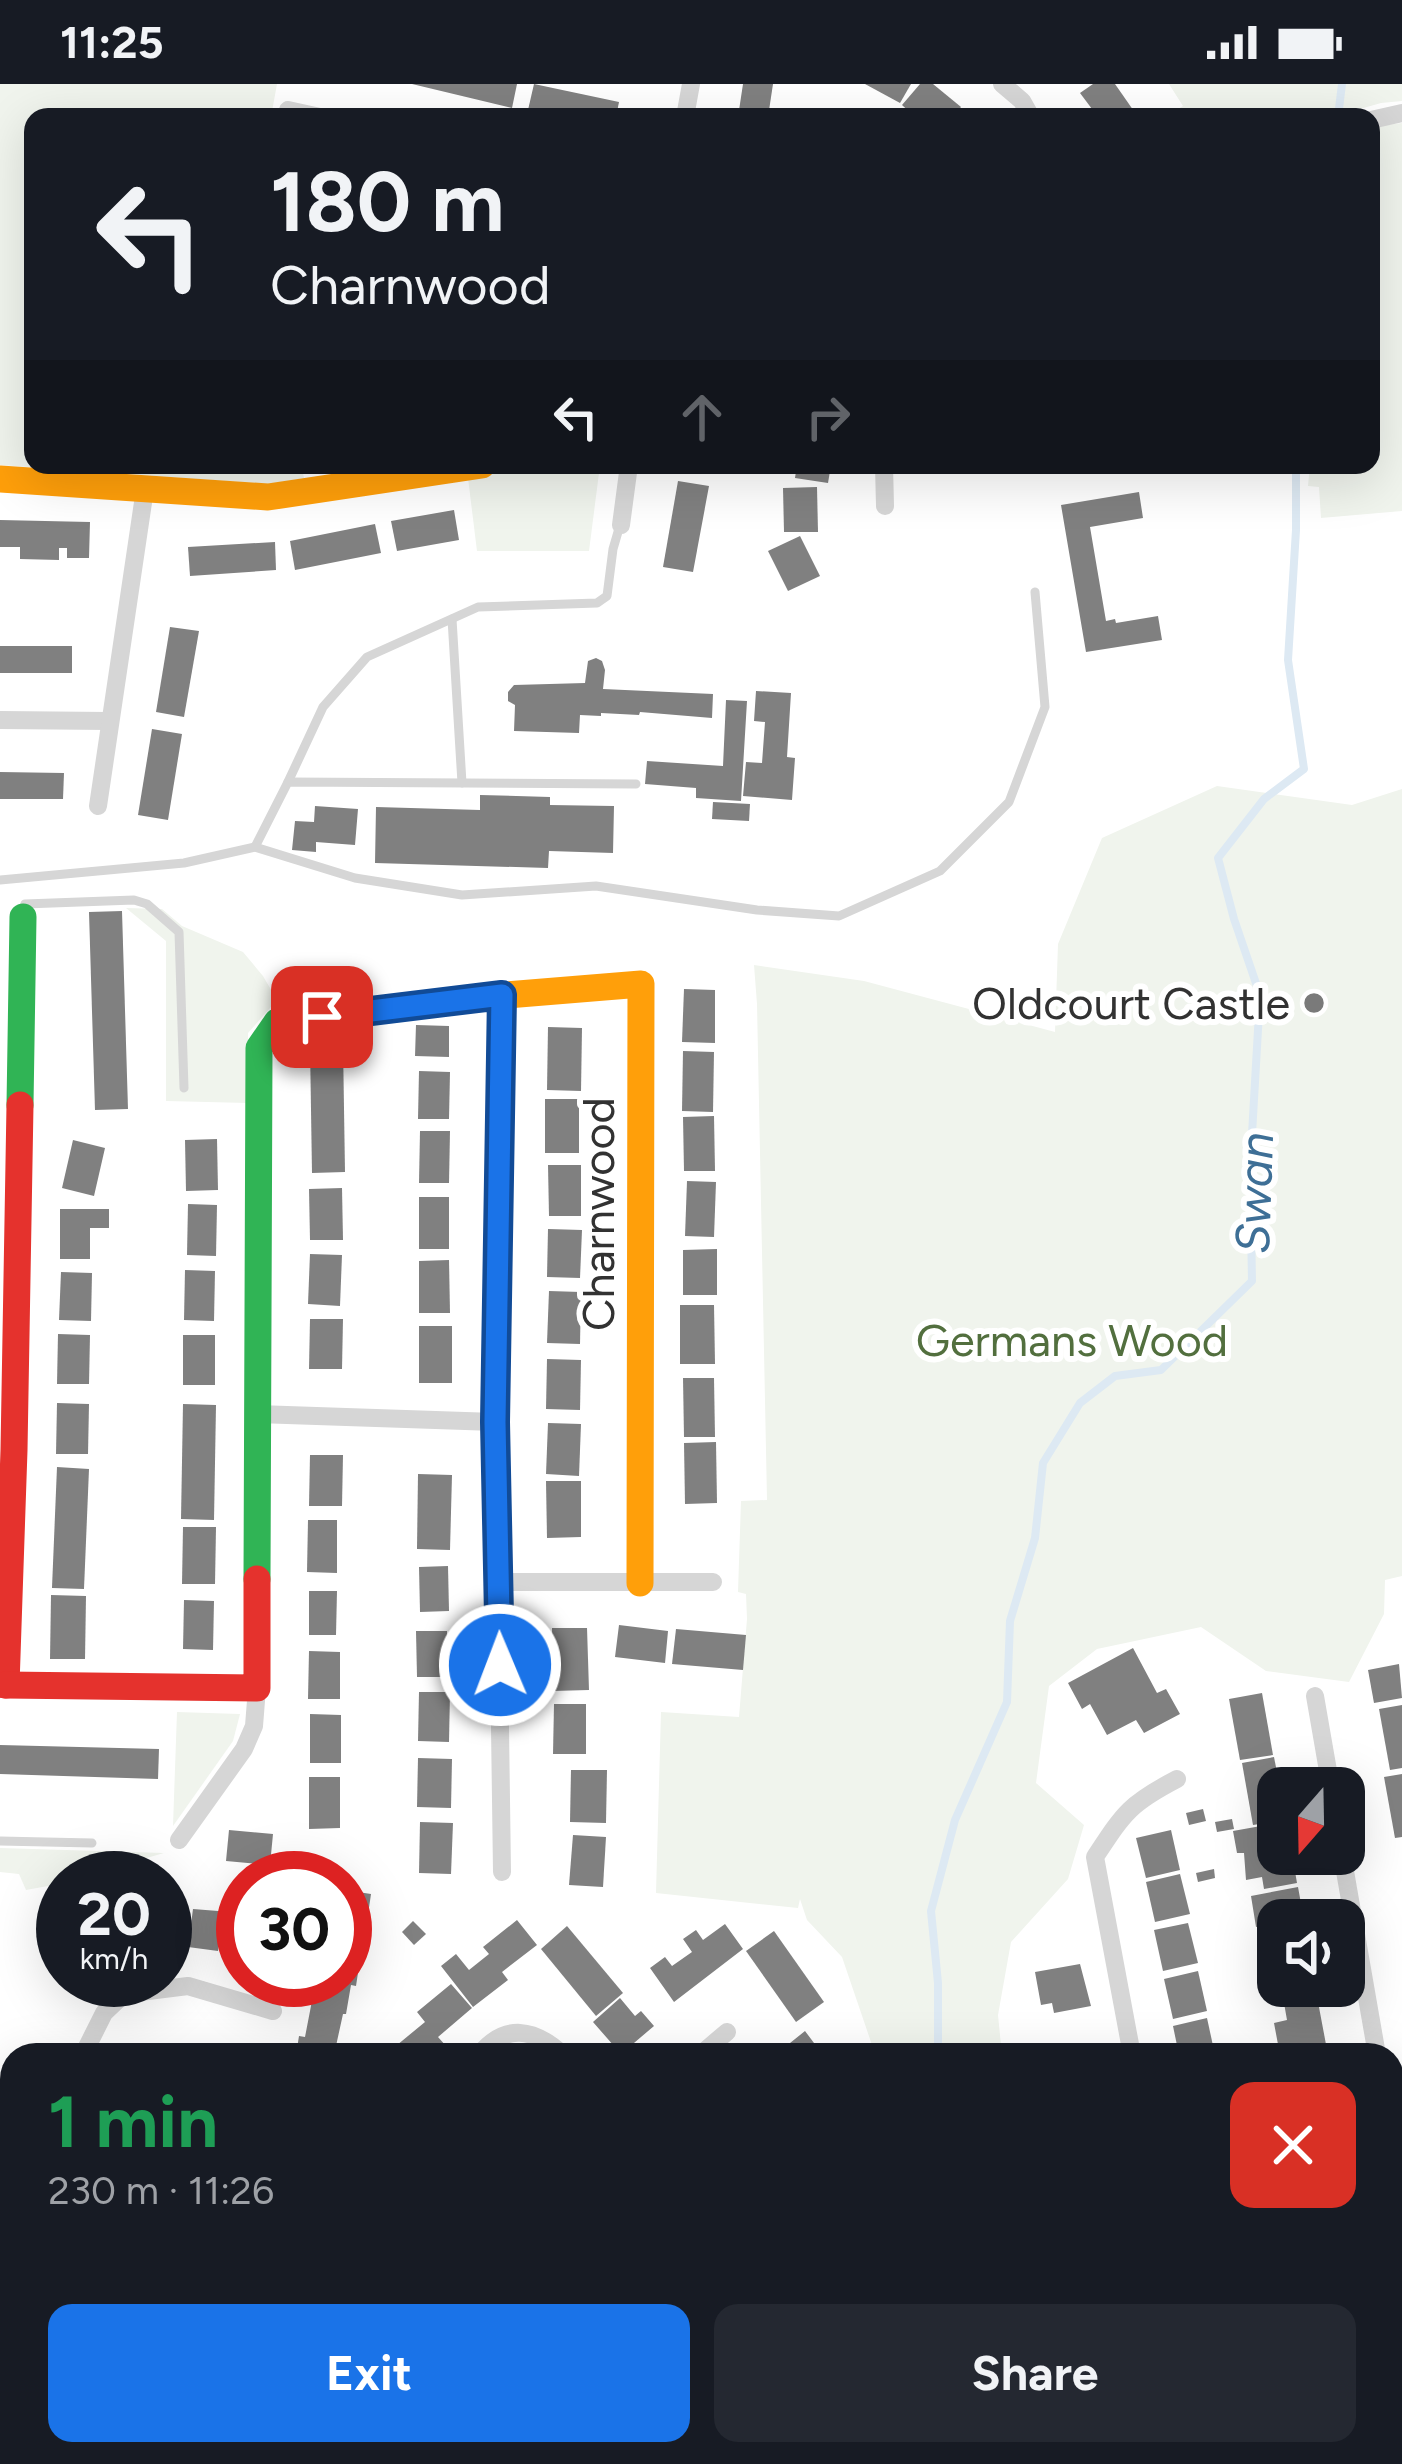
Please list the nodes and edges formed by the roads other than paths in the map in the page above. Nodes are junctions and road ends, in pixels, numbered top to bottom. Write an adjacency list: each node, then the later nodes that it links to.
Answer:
1 (1002, 84): 2 (street)
2 (1026, 108)
3 (422, 474): 7 (street)
4 (628, 474): 9 (street)
5 (884, 474): 8 (street)
6 (0, 479): 7 (street)
7 (145, 489): 13 (street)
8 (885, 506)
9 (621, 525): 11 (lane)
10 (1035, 592): 18 (lane)
11 (452, 619): 14 (lane); 15 (lane)
12 (0, 720): 13 (street)
13 (109, 722): 17 (street)
14 (288, 782): 15 (lane); 18 (lane)
15 (462, 783): 16 (lane)
16 (636, 784)
17 (98, 806)
18 (255, 848): 19 (lane)
19 (0, 880)
20 (23, 916): 22 (lane); 23 (street)
21 (502, 995): 24 (street, Charnwood); 25 (street); 28 (street, Charnwood)
22 (184, 1088)
23 (9, 1222): 29 (street)
24 (256, 1414): 25 (street); 30 (street, Charnwood)
25 (495, 1422): 26 (street)
26 (498, 1582): 28 (street); 37 (street)
27 (713, 1582): 28 (street)
28 (640, 1583)
29 (3, 1684): 30 (street)
30 (257, 1688): 34 (street, Charnwood)
31 (1315, 1696): 32 (street)
32 (1327, 1767)
33 (1177, 1779): 45 (street)
34 (179, 1840)
35 (0, 1841): 36 (lane)
36 (92, 1843)
37 (502, 1872)
38 (1346, 1875): 46 (street)
39 (273, 2011): 41 (street)
40 (728, 2032): 44 (street)
41 (88, 2043)
42 (490, 2043): 43 (street)
43 (548, 2043)
44 (715, 2043)
45 (1130, 2043)
46 (1375, 2043)

